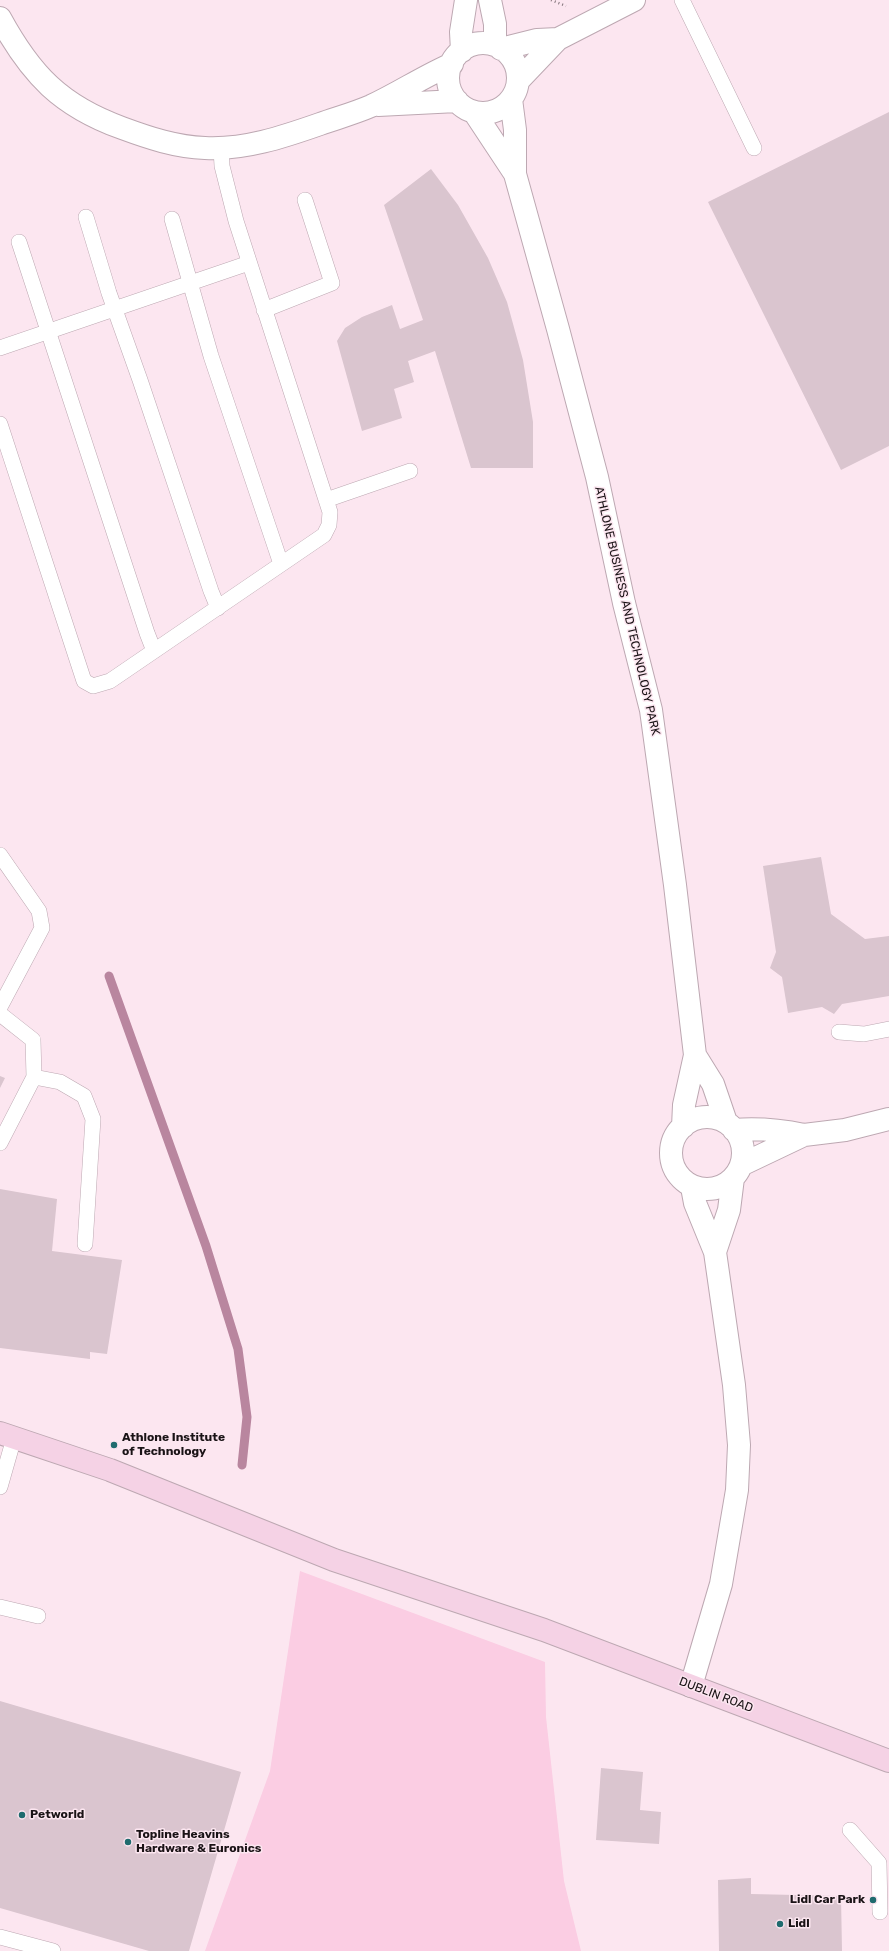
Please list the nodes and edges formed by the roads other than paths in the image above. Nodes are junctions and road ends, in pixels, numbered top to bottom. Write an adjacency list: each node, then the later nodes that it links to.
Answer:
1 (466, 0): 8 (street, ATHLONE BUSINESS AND TECHNOLOGY PARK)
2 (490, 0): 7 (street)
3 (634, 0): 6 (street)
4 (682, 0): 13 (lane)
5 (0, 18): 12 (street)
6 (558, 39): 7 (street); 9 (street)
7 (498, 47): 8 (street); 9 (street, ATHLONE BUSINESS AND TECHNOLOGY PARK)
8 (457, 58): 10 (street); 11 (street, ATHLONE BUSINESS AND TECHNOLOGY PARK)
9 (514, 90): 11 (street); 14 (street, ATHLONE BUSINESS AND TECHNOLOGY PARK)
10 (371, 106): 11 (street); 12 (street)
11 (465, 106): 14 (street, ATHLONE BUSINESS AND TECHNOLOGY PARK)
12 (221, 148): 19 (lane)
13 (754, 148)
14 (516, 174): 36 (street, ATHLONE BUSINESS AND TECHNOLOGY PARK)
15 (304, 200): 22 (lane)
16 (86, 216): 21 (lane)
17 (172, 219): 20 (lane)
18 (19, 242): 23 (lane)
19 (250, 264): 20 (lane); 22 (lane)
20 (190, 284): 21 (lane); 28 (lane)
21 (115, 310): 23 (lane); 29 (lane)
22 (264, 310): 27 (lane)
23 (48, 332): 24 (lane); 30 (lane)
24 (0, 348)
25 (0, 424): 30 (lane)
26 (410, 471): 27 (lane)
27 (326, 500): 28 (lane)
28 (281, 564): 29 (lane)
29 (218, 608): 30 (lane)
30 (154, 651)
31 (0, 855): 32 (lane)
32 (0, 1007)
33 (0, 1014): 37 (lane)
34 (889, 1029): 35 (lane)
35 (839, 1032)
36 (694, 1055): 39 (street, ATHLONE BUSINESS AND TECHNOLOGY PARK); 40 (street, ATHLONE BUSINESS AND TECHNOLOGY PARK)
37 (34, 1077): 42 (lane); 45 (lane)
38 (889, 1120): 41 (street)
39 (730, 1126): 40 (street); 41 (street); 43 (street, ATHLONE BUSINESS AND TECHNOLOGY PARK)
40 (683, 1127): 44 (street)
41 (804, 1135): 43 (street)
42 (0, 1143)
43 (737, 1172): 44 (street); 46 (street, ATHLONE BUSINESS AND TECHNOLOGY PARK)
44 (692, 1186): 46 (street, ATHLONE BUSINESS AND TECHNOLOGY PARK)
45 (86, 1244)
46 (715, 1252): 51 (street, ATHLONE BUSINESS AND TECHNOLOGY PARK)
47 (7, 1435): 48 (lane); 51 (main road, DUBLIN ROAD)
48 (0, 1487)
49 (0, 1607): 50 (lane)
50 (38, 1616)
51 (691, 1686): 52 (main road, DUBLIN ROAD)
52 (889, 1761)
53 (850, 1830): 54 (lane)
54 (880, 1912)
55 (0, 1936): 56 (lane)
56 (53, 1951)

